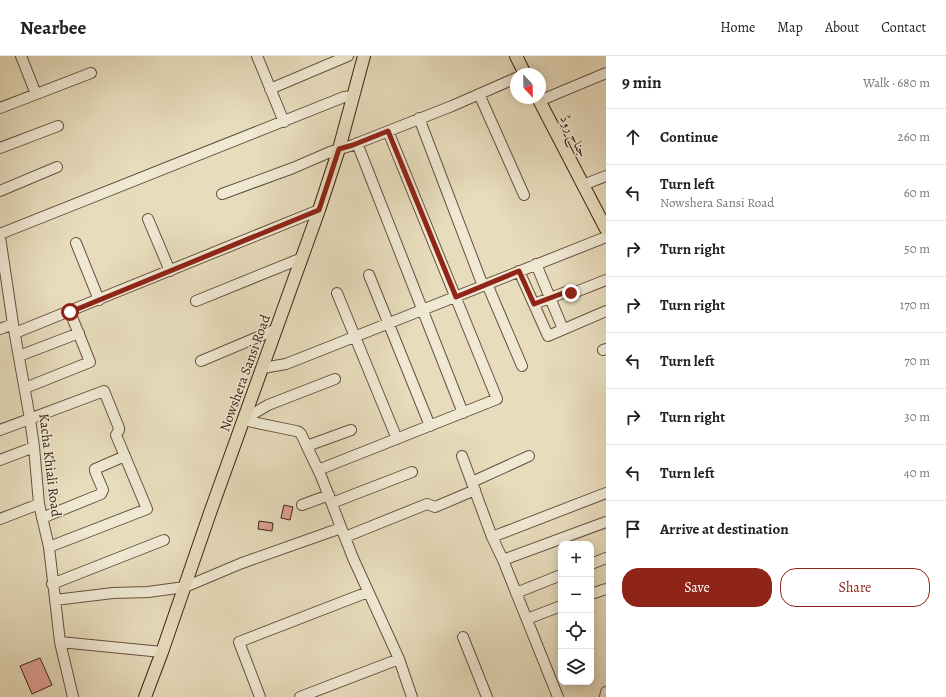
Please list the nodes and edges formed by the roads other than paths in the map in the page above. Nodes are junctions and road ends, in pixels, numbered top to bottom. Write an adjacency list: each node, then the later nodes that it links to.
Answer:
1 (21, 56): 11 (street)
2 (257, 56): 10 (street)
3 (348, 56): 10 (street)
4 (364, 56): 13 (main road, Nowshera Sansi Road)
5 (516, 56): 6 (main road)
6 (522, 68)
7 (91, 73): 11 (street)
8 (605, 76): 14 (street)
9 (510, 81): 12 (street)
10 (270, 88): 18 (street)
11 (36, 94): 16 (street)
12 (479, 94): 17 (street); 29 (street)
13 (354, 96): 18 (street); 23 (main road, Nowshera Sansi Road)
14 (546, 96)
15 (541, 104): 26 (main road, جناح روڈ)
16 (0, 108)
17 (419, 118): 20 (street); 42 (street)
18 (284, 122): 34 (street)
19 (58, 126): 22 (street)
20 (388, 131): 21 (street); 44 (street)
21 (357, 143): 23 (street); 49 (street)
22 (0, 148)
23 (339, 149): 28 (street); 30 (main road, Nowshera Sansi Road)
24 (57, 167): 27 (street)
25 (606, 176): 26 (street)
26 (583, 185): 32 (main road, جناح روڈ)
27 (0, 191)
28 (222, 194)
29 (524, 195)
30 (319, 210): 36 (main road, Nowshera Sansi Road); 38 (street)
31 (148, 219): 38 (street)
32 (606, 229)
33 (606, 237): 37 (street)
34 (0, 241): 53 (street, Kacha Khiali Road)
35 (76, 243): 46 (street)
36 (302, 258): 47 (street); 55 (main road, Nowshera Sansi Road)
37 (536, 264): 39 (street); 45 (street)
38 (170, 271): 46 (street)
39 (519, 271): 42 (street); 48 (street)
40 (369, 275): 52 (street)
41 (606, 280): 45 (street)
42 (485, 285): 44 (street); 61 (street)
43 (337, 293): 58 (street)
44 (456, 297): 49 (street); 65 (street)
45 (550, 298): 48 (street); 56 (street)
46 (99, 300): 51 (street)
47 (196, 301)
48 (534, 304): 56 (street)
49 (423, 310): 52 (street); 65 (street)
50 (606, 311): 56 (street)
51 (70, 312): 53 (street); 57 (street)
52 (389, 323): 58 (street); 68 (street)
53 (14, 328): 54 (street); 59 (street, Kacha Khiali Road)
54 (0, 329)
55 (277, 329): 60 (street); 62 (main road, Nowshera Sansi Road)
56 (563, 329)
57 (79, 333): 59 (street); 64 (street)
58 (355, 337): 62 (street); 71 (street)
59 (19, 356): 64 (street, Kacha Khiali Road)
60 (201, 361)
61 (522, 366)
62 (263, 368): 67 (main road, Nowshera Sansi Road)
63 (335, 379): 67 (street)
64 (25, 388): 66 (street, Kacha Khiali Road)
65 (463, 412): 68 (street)
66 (30, 419): 69 (street); 73 (street, Kacha Khiali Road); 74 (street)
67 (243, 420): 72 (street); 97 (main road, Nowshera Sansi Road)
68 (430, 426): 71 (street)
69 (0, 430)
70 (351, 430): 72 (street)
71 (397, 439): 78 (street)
72 (307, 446): 78 (street)
73 (34, 447): 77 (street); 83 (street, Kacha Khiali Road)
74 (125, 456): 85 (street); 91 (street)
75 (462, 456): 80 (street)
76 (529, 456): 80 (street)
77 (0, 460)
78 (318, 470): 82 (street)
79 (412, 472): 82 (street)
80 (473, 486): 88 (street); 89 (street)
81 (606, 493): 89 (street)
82 (330, 499): 84 (street); 88 (street)
83 (39, 504): 85 (street, Kacha Khiali Road); 86 (street)
84 (302, 505)
85 (42, 518): 91 (street, Kacha Khiali Road)
86 (0, 519)
87 (606, 522): 93 (street)
88 (343, 532): 97 (street); 99 (street)
89 (492, 537): 93 (street)
90 (164, 540): 96 (street)
91 (49, 548): 96 (street, Kacha Khiali Road)
92 (606, 558): 94 (street)
93 (503, 560): 100 (street)
94 (594, 563)
95 (558, 577): 100 (street)
96 (52, 584): 102 (street, Kacha Khiali Road)
97 (185, 587): 102 (street); 107 (main road, Nowshera Sansi Road)
98 (606, 589): 101 (street)
99 (368, 592): 108 (street); 112 (street)
100 (516, 593): 104 (street)
101 (594, 593)
102 (55, 600): 106 (street, Kacha Khiali Road)
103 (558, 607): 104 (street)
104 (527, 619): 116 (street)
105 (463, 637): 115 (street)
106 (60, 642): 107 (street); 110 (street, Kacha Khiali Road)
107 (162, 652): 111 (main road, Nowshera Sansi Road)
108 (399, 659): 113 (street); 114 (street)
109 (606, 692): 117 (street)
110 (73, 697)
111 (145, 697)
112 (260, 697)
113 (300, 697)
114 (412, 697)
115 (487, 697)
116 (558, 697)
117 (605, 697)

